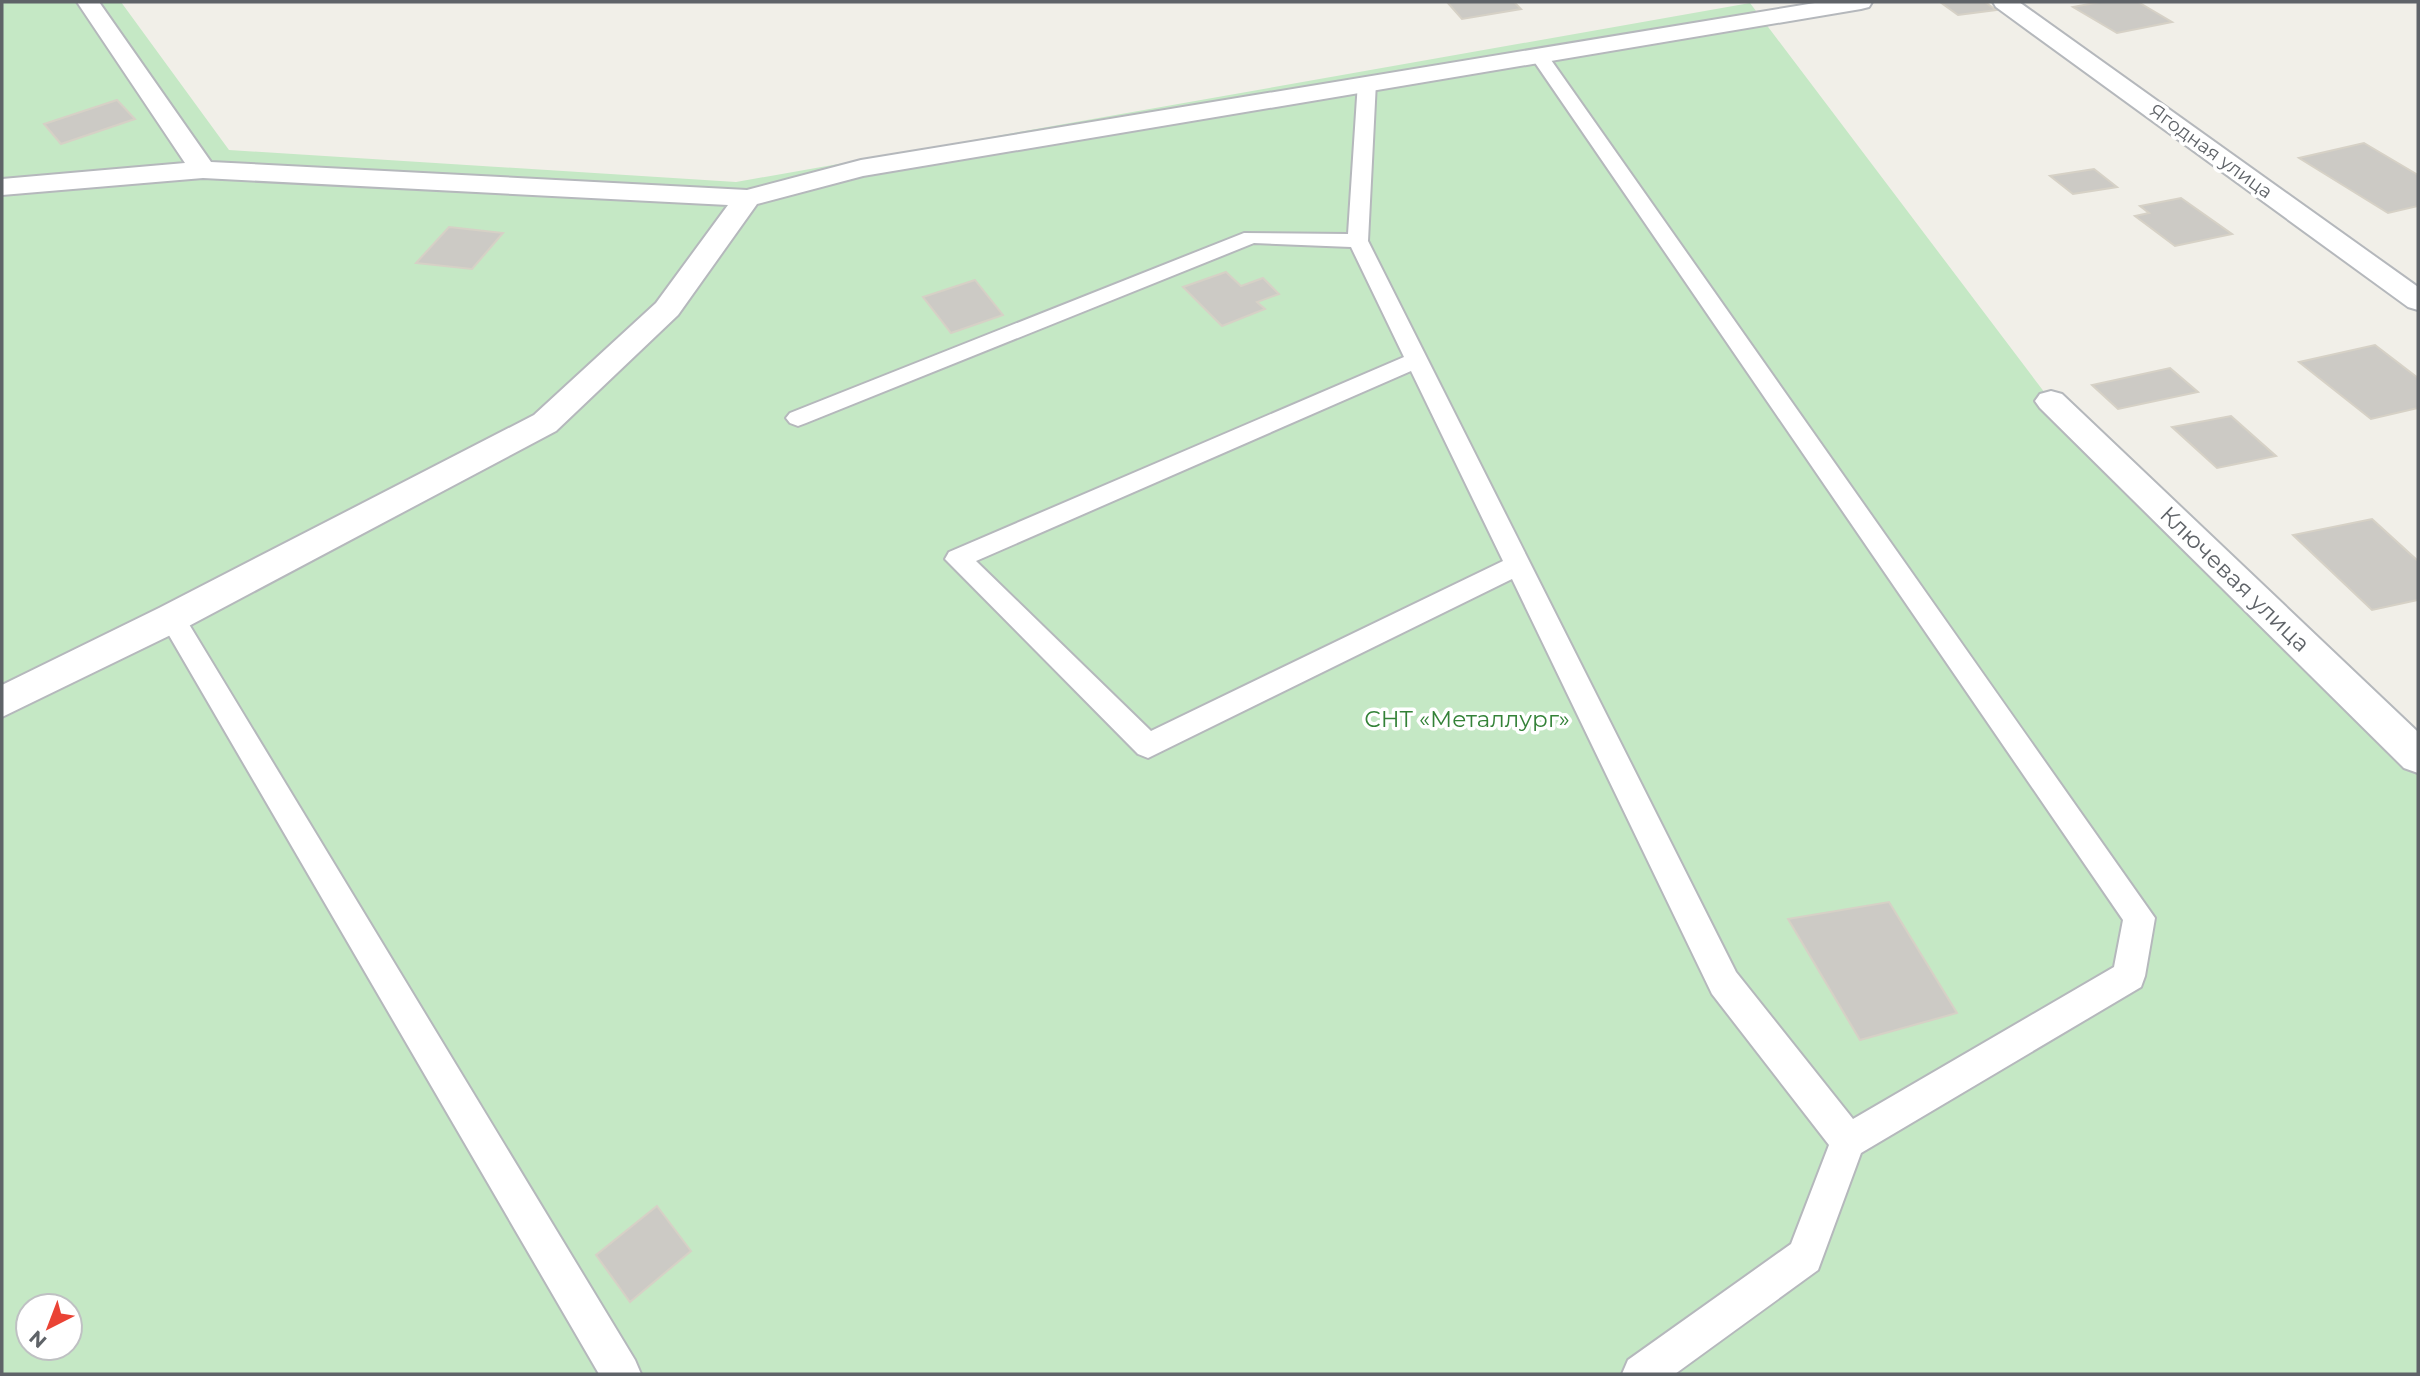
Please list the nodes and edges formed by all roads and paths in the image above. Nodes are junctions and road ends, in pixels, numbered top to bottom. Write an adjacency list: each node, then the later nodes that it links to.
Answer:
1 (88, 2): 8 (street)
2 (1861, 2): 5 (street)
3 (2004, 2): 12 (street, Ягодная улица)
4 (1698, 7): 5 (street)
5 (1734, 22): 6 (street)
6 (1538, 54): 7 (street); 20 (lane)
7 (1367, 82): 10 (street); 11 (lane)
8 (203, 170): 9 (street); 10 (street)
9 (2, 187)
10 (747, 198): 17 (street)
11 (1358, 241): 13 (lane); 15 (lane)
12 (2418, 301)
13 (1417, 360): 16 (lane); 16 (lane)
14 (2051, 401): 19 (street, Ключевая улица)
15 (798, 418)
16 (1518, 565): 20 (lane)
17 (172, 618): 18 (street); 21 (lane)
18 (2, 702)
19 (2418, 757)
20 (1849, 1141): 22 (lane)
21 (621, 1374)
22 (1642, 1374)

